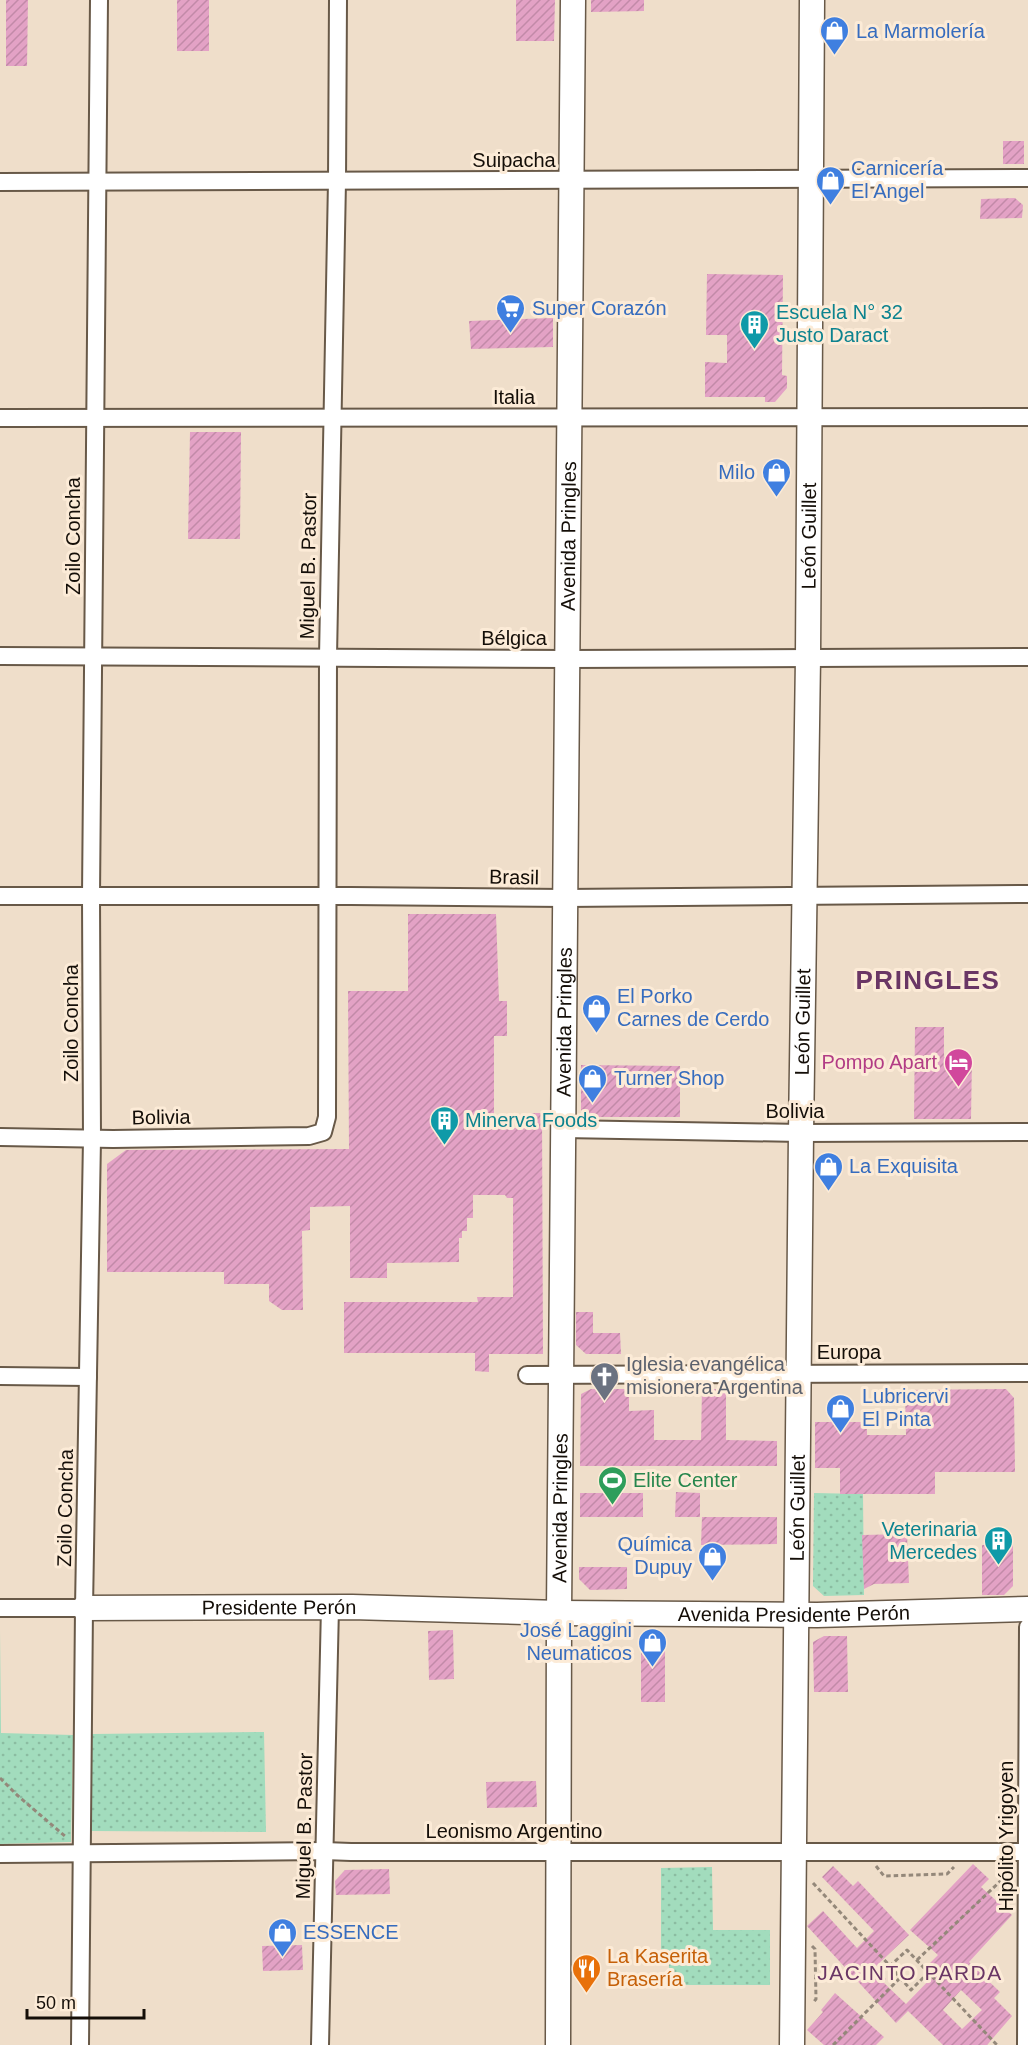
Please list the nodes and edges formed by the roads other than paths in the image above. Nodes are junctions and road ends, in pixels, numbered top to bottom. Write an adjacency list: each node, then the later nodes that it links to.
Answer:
1 (99, 0): 10 (street, Zoilo Concha)
2 (338, 0): 7 (street, Miguel B. Pastor)
3 (573, 0): 8 (street, Avenida Pringles)
4 (812, 0): 6 (street, León Guillet)
5 (1028, 178): 6 (street, Suipacha)
6 (810, 179): 8 (street, Suipacha); 11 (street, León Guillet)
7 (337, 181): 8 (street, Suipacha); 10 (street, Suipacha); 13 (street, Miguel B. Pastor)
8 (571, 181): 16 (street, Avenida Pringles)
9 (0, 182): 10 (street, Suipacha)
10 (97, 182): 12 (street, Zoilo Concha)
11 (809, 416): 14 (street, Italia); 16 (street, Italia); 21 (street, León Guillet)
12 (95, 417): 13 (street, Italia); 15 (street, Italia); 17 (street, Zoilo Concha)
13 (332, 417): 16 (street, Italia); 19 (street, Miguel B. Pastor)
14 (1028, 417)
15 (0, 418)
16 (570, 418): 22 (street, Avenida Pringles)
17 (93, 655): 18 (street, Bélgica); 19 (street, Bélgica); 25 (street, Zoilo Concha)
18 (0, 656)
19 (328, 657): 22 (street, Bélgica); 26 (street, Miguel B. Pastor)
20 (1028, 657): 21 (street, Bélgica)
21 (808, 658): 22 (street, Bélgica); 27 (street, León Guillet)
22 (567, 659): 28 (street, Avenida Pringles)
23 (1028, 894): 27 (street, Brasil)
24 (0, 896): 25 (street, Brasil)
25 (91, 896): 26 (street, Brasil); 34 (street, Zoilo Concha)
26 (329, 896): 28 (street, Brasil); 30 (street, Miguel B. Pastor)
27 (805, 896): 28 (street, Brasil); 32 (street, León Guillet)
28 (565, 898): 29 (street, Avenida Pringles)
29 (563, 1129): 32 (street, Bolivia); 37 (street, Avenida Pringles)
30 (322, 1132): 34 (street, Bolivia)
31 (1028, 1132): 32 (street, Bolivia)
32 (801, 1133): 35 (street, León Guillet)
33 (0, 1137): 34 (street, Bolivia)
34 (92, 1139): 40 (street, Zoilo Concha)
35 (798, 1373): 36 (street, Europa); 37 (street, Europa); 46 (street, León Guillet)
36 (1028, 1373)
37 (560, 1374): 38 (street, Europa); 45 (street, Avenida Pringles)
38 (527, 1375)
39 (0, 1376): 40 (street)
40 (88, 1377): 42 (street, Zoilo Concha)
41 (0, 1608): 42 (street, Presidente Perón)
42 (84, 1608): 43 (street, Presidente Perón); 51 (street, Zoilo Concha)
43 (330, 1608): 45 (street, Presidente Perón); 48 (street, Miguel B. Pastor)
44 (1028, 1610): 46 (street, Avenida Presidente Perón)
45 (559, 1613): 46 (street, Avenida Presidente Perón); 49 (street, Avenida Pringles)
46 (797, 1615): 52 (street, León Guillet)
47 (1028, 1627): 50 (street, Hipólito Yrigoyen)
48 (324, 1851): 49 (street, Leonismo Argentino); 51 (street, Leonismo Argentino); 55 (street, Miguel B. Pastor)
49 (558, 1851): 52 (street, Leonismo Argentino); 56 (street, Avenida Pringles)
50 (1028, 1852): 52 (street, Leonismo Argentino); 58 (street, Hipólito Yrigoyen)
51 (82, 1853): 53 (street, Leonismo Argentino); 54 (street, Zoilo Concha)
52 (794, 1853): 57 (street, León Guillet)
53 (0, 1854)
54 (80, 2045)
55 (320, 2045)
56 (558, 2045)
57 (792, 2045)
58 (1026, 2045)

